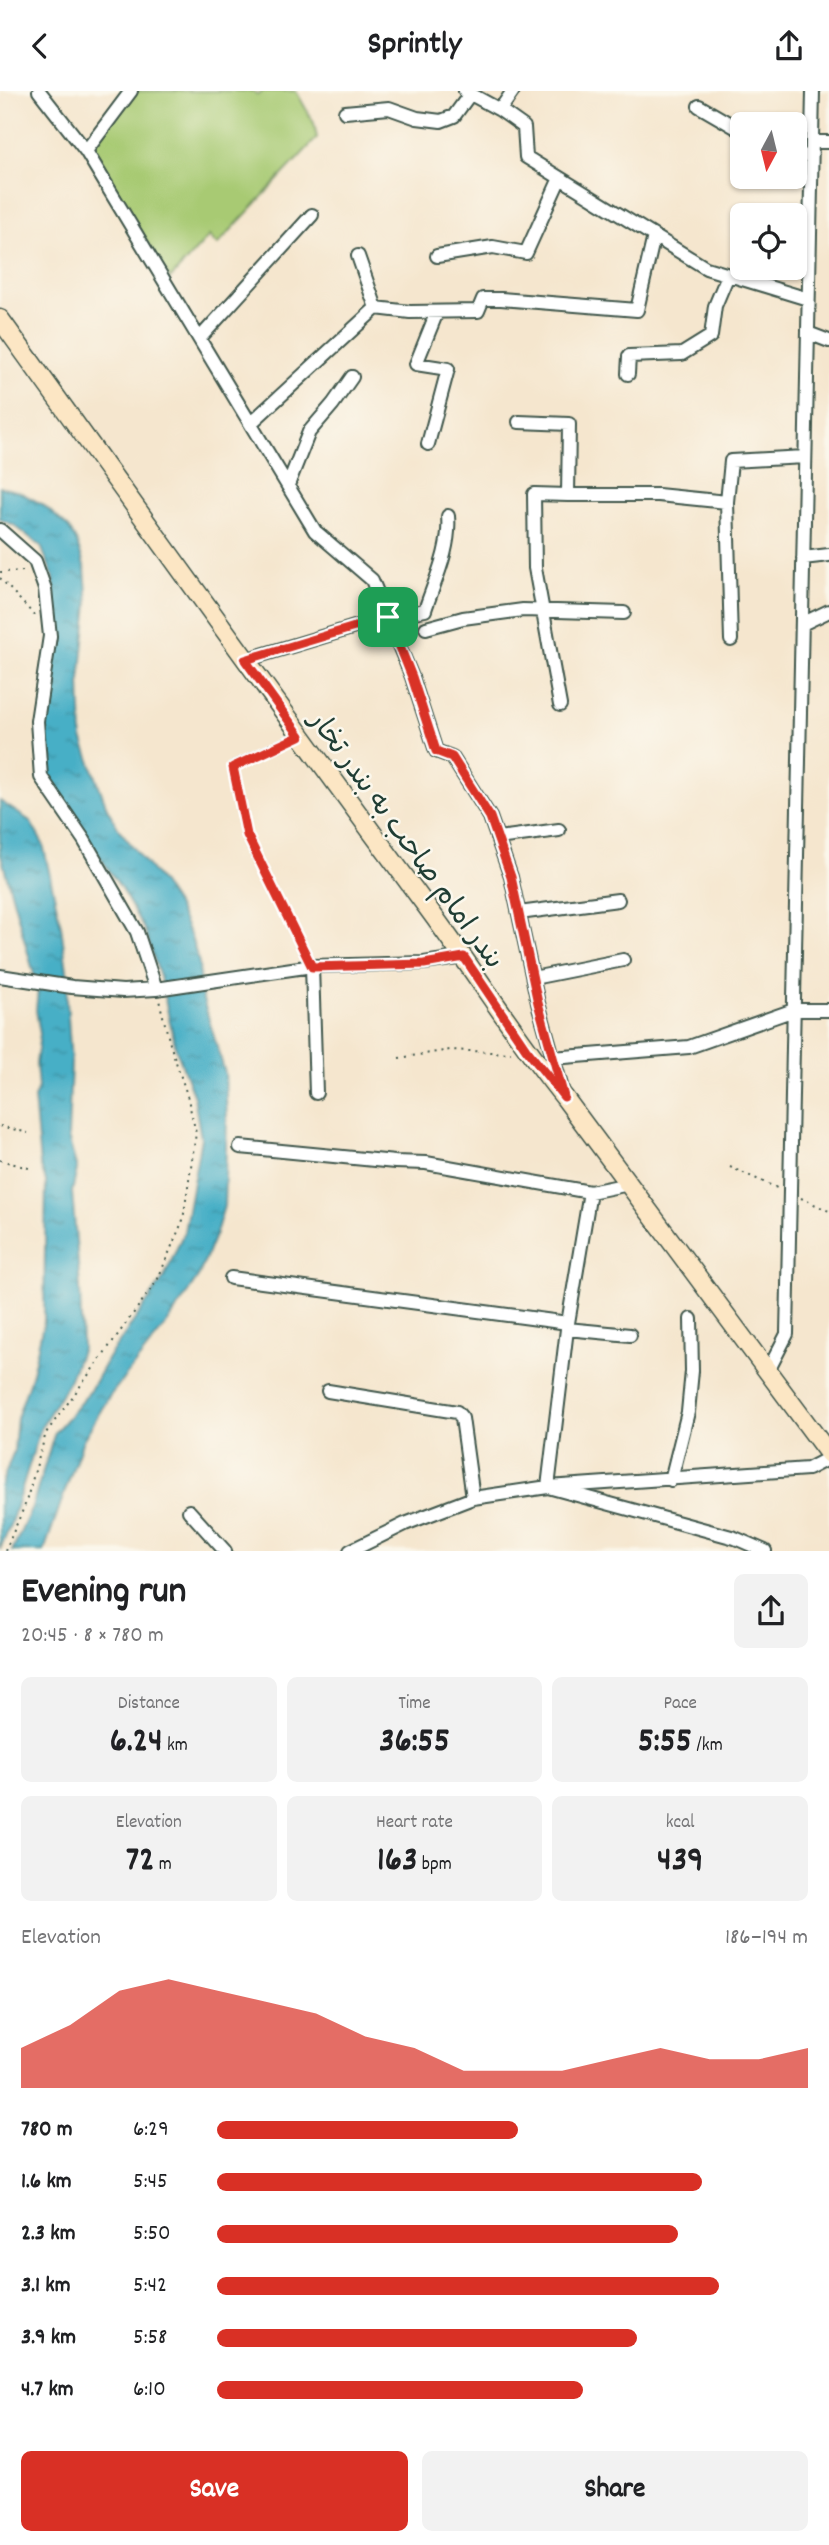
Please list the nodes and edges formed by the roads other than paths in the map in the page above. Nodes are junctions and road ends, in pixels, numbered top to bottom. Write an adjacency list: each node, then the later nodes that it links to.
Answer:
1 (39, 91): 12 (street)
2 (131, 91): 12 (street)
3 (513, 91): 7 (street)
4 (813, 91): 10 (street)
5 (468, 92): 7 (street); 8 (street)
6 (699, 106): 9 (street)
7 (500, 110): 15 (street)
8 (345, 112)
9 (730, 124)
10 (812, 142): 11 (street); 14 (street)
11 (829, 142)
12 (86, 151): 26 (street)
13 (807, 156): 14 (street)
14 (811, 157): 21 (street)
15 (560, 178): 17 (street); 19 (street)
16 (312, 215): 26 (street)
17 (654, 236): 20 (street); 23 (street)
18 (358, 256): 22 (street)
19 (438, 256)
20 (728, 275): 21 (street); 28 (street)
21 (808, 299): 25 (street)
22 (376, 308): 23 (street); 31 (street)
23 (437, 312): 32 (street)
24 (0, 319): 48 (main road, بندر امام صاحب به بندر تخار)
25 (808, 333): 27 (street); 33 (street)
26 (200, 338): 31 (street)
27 (829, 341)
28 (628, 374)
29 (352, 377): 34 (street)
30 (519, 422): 35 (street)
31 (251, 423): 34 (street)
32 (428, 444)
33 (805, 457): 36 (street); 40 (street)
34 (288, 485): 44 (street)
35 (568, 495): 36 (street); 41 (street)
36 (727, 502): 47 (street)
37 (448, 516): 44 (street)
38 (0, 530): 60 (street)
39 (829, 555): 40 (street)
40 (803, 558): 45 (street)
41 (543, 610): 43 (street); 46 (street); 49 (street)
42 (829, 611): 45 (street)
43 (624, 613)
44 (388, 617): 48 (street); 52 (street)
45 (802, 624): 61 (street)
46 (426, 628)
47 (731, 640)
48 (245, 660): 50 (main road, بندر امام صاحب به بندر تخار)
49 (560, 705)
50 (300, 736): 55 (main road, بندر امام صاحب به بندر تخار); 57 (lane)
51 (559, 830): 52 (street)
52 (498, 838): 54 (street)
53 (618, 900): 54 (street)
54 (519, 912): 59 (street)
55 (464, 957): 57 (street); 65 (main road, بندر امام صاحب به بندر تخار)
56 (623, 960): 59 (street)
57 (312, 967): 60 (street); 64 (street)
58 (0, 977): 60 (street)
59 (533, 978): 63 (street)
60 (156, 989)
61 (794, 1010): 62 (street); 63 (street); 73 (street)
62 (829, 1010)
63 (552, 1058): 65 (street)
64 (316, 1093)
65 (564, 1097): 67 (main road, بندر امام صاحب به بندر تخار)
66 (240, 1147): 68 (street)
67 (629, 1184): 68 (street); 73 (main road, بندر امام صاحب به بندر تخار)
68 (590, 1192): 71 (street)
69 (231, 1278): 71 (street)
70 (691, 1319): 76 (street)
71 (567, 1326): 72 (street); 77 (street)
72 (629, 1335)
73 (768, 1371): 75 (main road, بندر امام صاحب به بندر تخار)
74 (328, 1391): 78 (street)
75 (829, 1456): 76 (street)
76 (671, 1480): 77 (street)
77 (548, 1487): 78 (street); 82 (street)
78 (473, 1499): 81 (street)
79 (188, 1511): 80 (street)
80 (225, 1551)
81 (350, 1551)
82 (765, 1551)

